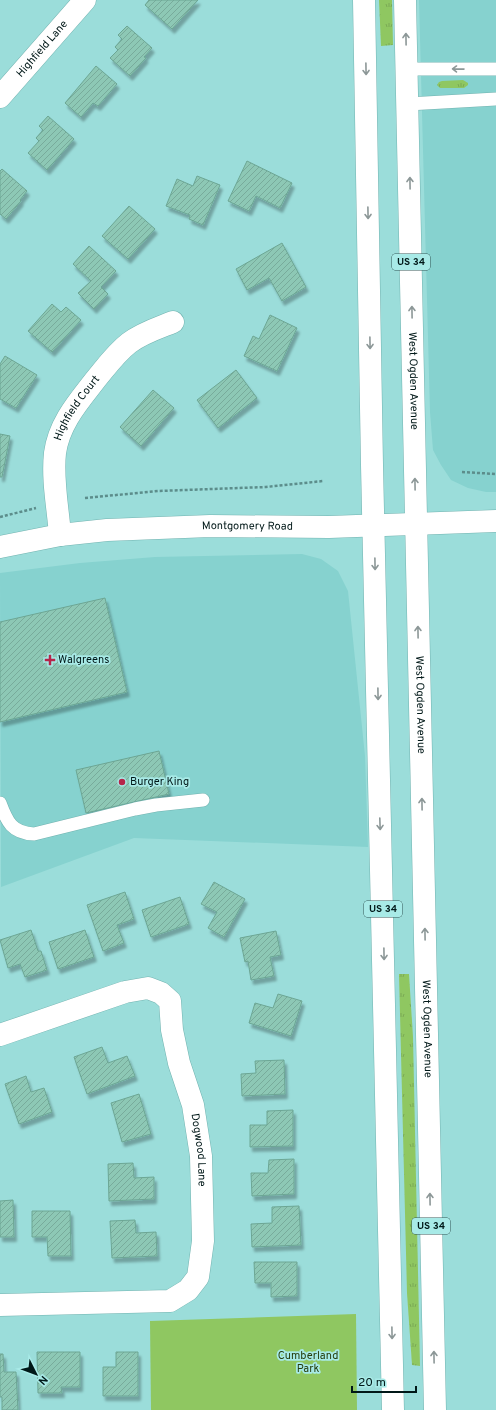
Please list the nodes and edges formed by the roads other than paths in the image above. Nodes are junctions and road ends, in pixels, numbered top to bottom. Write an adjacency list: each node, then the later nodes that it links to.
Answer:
1 (85, 0): 6 (main road, Highfield Lane)
2 (364, 0): 12 (main road, US 34, one-way to 12)
3 (405, 0): 4 (main road, West Ogden Avenue / US 34, one-way to 3)
4 (407, 69): 5 (lane, one-way to 4); 8 (main road, West Ogden Avenue / US 34)
5 (496, 69)
6 (0, 98)
7 (496, 99): 8 (lane)
8 (408, 104): 11 (main road, West Ogden Avenue / US 34, one-way to 8)
9 (173, 322): 13 (main road, Highfield Court)
10 (496, 521): 11 (main road, Montgomery Road)
11 (416, 524): 12 (main road, Montgomery Road); 20 (main road, West Ogden Avenue / US 34, one-way to 11)
12 (374, 525): 13 (main road, Montgomery Road); 19 (main road, US 34, one-way to 19)
13 (60, 535): 14 (main road, Montgomery Road)
14 (0, 547)
15 (203, 800): 16 (lane)
16 (0, 803)
17 (0, 1035): 18 (main road, Dogwood Lane)
18 (0, 1305)
19 (393, 1410)
20 (435, 1410)

